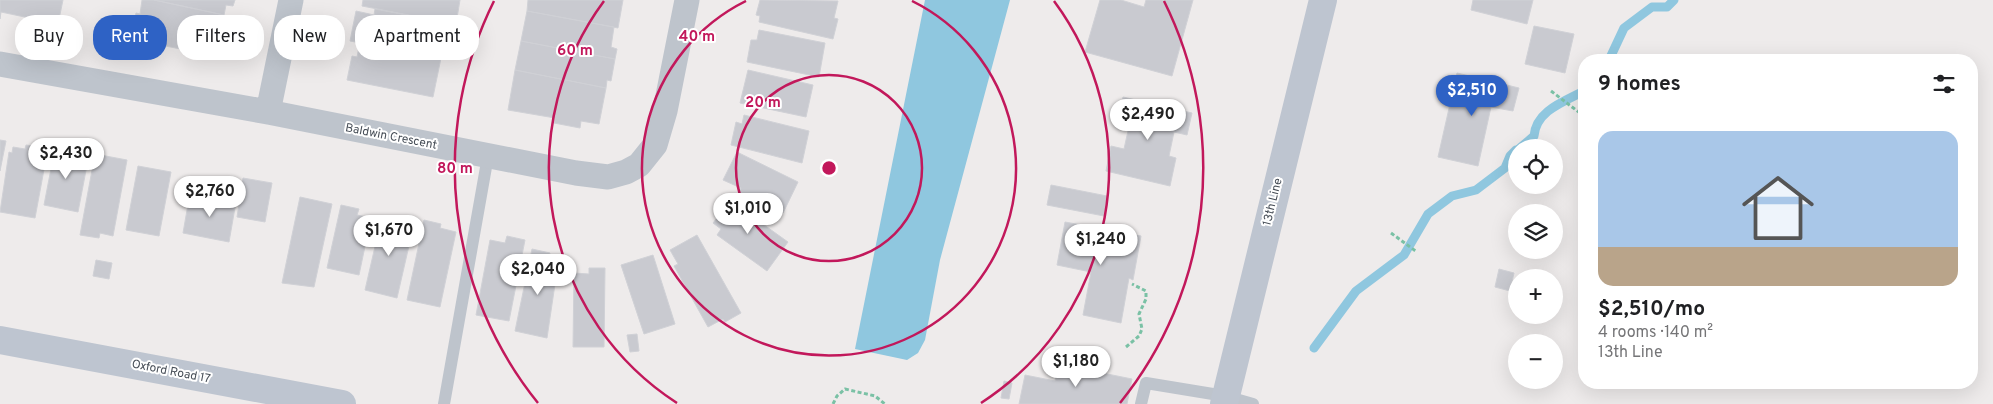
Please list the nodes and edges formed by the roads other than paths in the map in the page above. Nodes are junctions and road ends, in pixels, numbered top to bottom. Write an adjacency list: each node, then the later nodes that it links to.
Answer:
1 (291, 0): 5 (street)
2 (687, 0): 6 (street, Baldwin Crescent)
3 (1323, 0): 8 (main road, 13th Line)
4 (0, 64): 5 (street, Baldwin Crescent)
5 (268, 112): 6 (street, Baldwin Crescent)
6 (488, 156): 10 (lane)
7 (0, 340): 9 (main road, Oxford Road 17)
8 (1224, 400): 11 (lane); 12 (lane)
9 (342, 404)
10 (444, 404)
11 (1141, 404)
12 (1253, 404)

